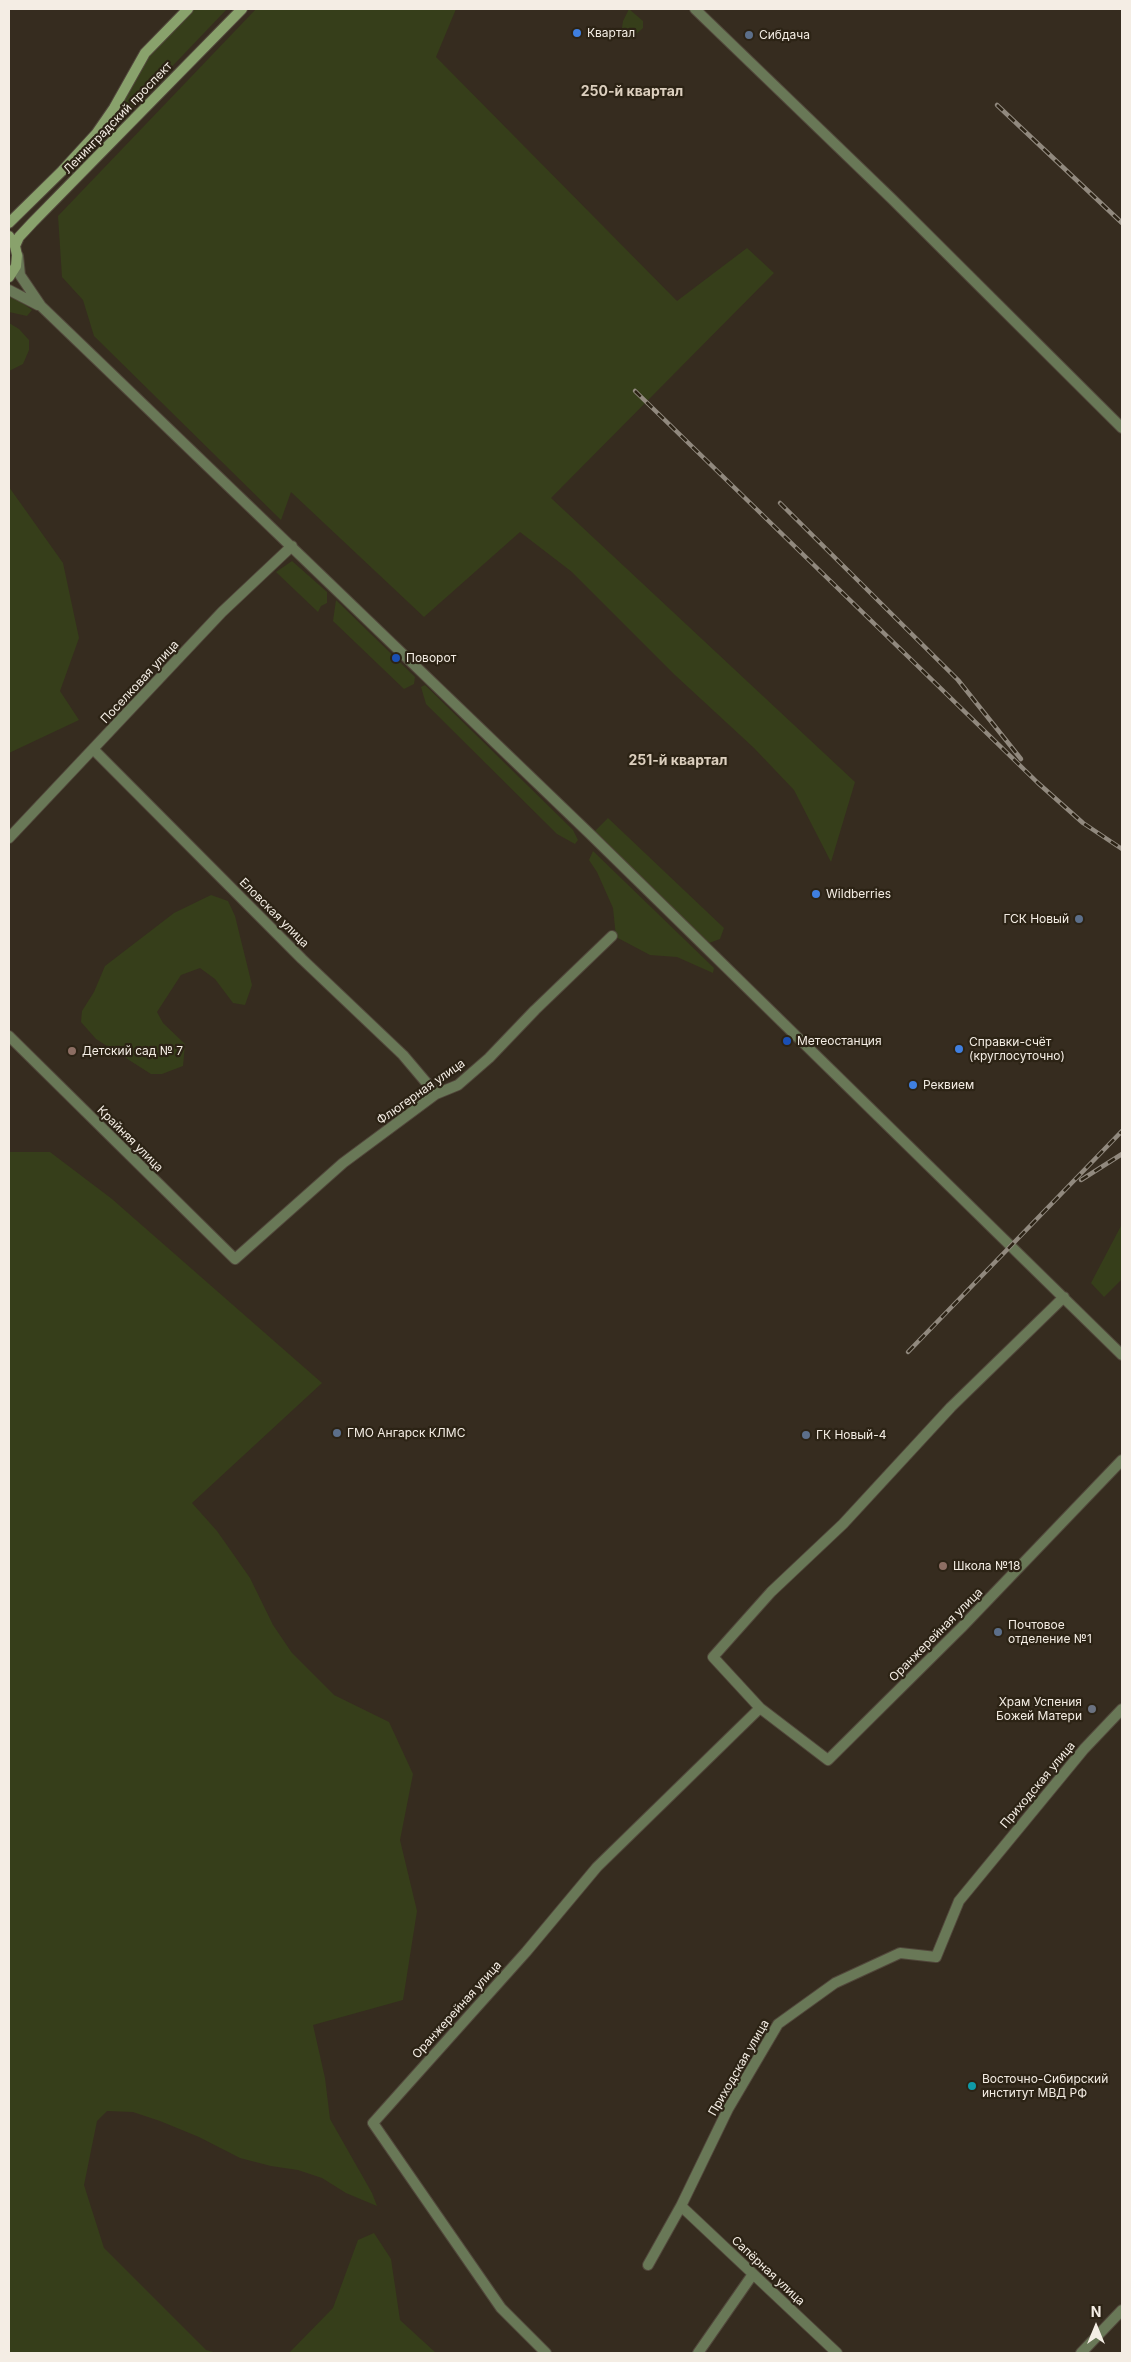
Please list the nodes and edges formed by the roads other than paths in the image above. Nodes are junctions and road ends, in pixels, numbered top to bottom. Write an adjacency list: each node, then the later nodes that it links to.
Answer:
1 (188, 9): 4 (main road, Ленинградский проспект)
2 (242, 9): 6 (main road, Ленинградский проспект)
3 (695, 9): 10 (street)
4 (9, 223)
5 (9, 236): 6 (main road)
6 (16, 251): 7 (main road, Ленинградский проспект); 9 (street)
7 (9, 277)
8 (9, 290): 9 (street)
9 (41, 306): 11 (street)
10 (1122, 428)
11 (292, 546): 12 (street, Поселковая улица); 18 (street)
12 (94, 750): 13 (street, Поселковая улица); 16 (street, Еловская улица)
13 (9, 838)
14 (612, 936): 16 (street, Флюгерная улица)
15 (9, 1036): 17 (street, Крайняя улица)
16 (436, 1094): 17 (street, Флюгерная улица)
17 (235, 1259)
18 (1064, 1298): 19 (street); 21 (street)
19 (1122, 1355)
20 (1122, 1460): 21 (street, Оранжерейная улица)
21 (760, 1708): 27 (street, Оранжерейная улица)
22 (1122, 1709): 23 (street, Приходская улица)
23 (681, 2206): 24 (street, Приходская улица); 25 (street, Сапёрная улица)
24 (648, 2266)
25 (753, 2274): 28 (street); 29 (street, Сапёрная улица)
26 (1121, 2316): 30 (street)
27 (546, 2353)
28 (698, 2353)
29 (837, 2353)
30 (1081, 2353)

